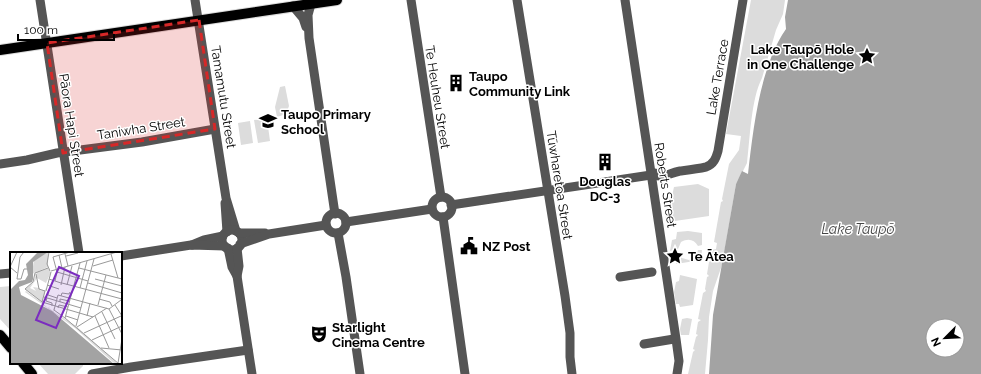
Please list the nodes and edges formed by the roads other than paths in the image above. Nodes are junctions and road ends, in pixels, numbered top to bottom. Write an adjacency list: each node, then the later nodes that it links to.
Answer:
1 (40, 0): 12 (street, Pāora Hapi Street)
2 (196, 0): 10 (street, Tamamutu Street)
3 (337, 0): 8 (main road)
4 (411, 0): 19 (street, Te Heuheu Street)
5 (518, 0): 18 (street, Tūwharetoa Street)
6 (625, 0): 17 (street, Roberts Street)
7 (743, 0): 17 (street, Lake Terrace)
8 (311, 4): 9 (main road); 11 (street)
9 (293, 6): 10 (main road); 11 (street)
10 (199, 20): 12 (main road); 14 (street, Tamamutu Street)
11 (309, 38): 22 (street)
12 (47, 43): 13 (main road); 15 (street, Pāora Hapi Street)
13 (0, 50)
14 (215, 129): 15 (street, Taniwha Street); 26 (street, Tamamutu Street)
15 (63, 153): 16 (street, Taniwha Street); 31 (street, Pāora Hapi Street)
16 (0, 164)
17 (651, 175): 18 (street); 49 (street, Roberts Street)
18 (548, 191): 20 (street); 48 (street, Tūwharetoa Street)
19 (440, 197): 20 (street); 21 (street)
20 (452, 206): 23 (street)
21 (432, 209): 23 (street); 24 (street)
22 (335, 214): 24 (street); 25 (street)
23 (443, 217): 47 (street)
24 (346, 222): 27 (street)
25 (326, 225): 27 (street); 28 (street)
26 (231, 233): 28 (street); 29 (street); 30 (street); 30 (street)
27 (338, 233): 46 (street)
28 (269, 234): 30 (street)
29 (191, 246): 30 (street); 32 (street)
30 (233, 247): 41 (street)
31 (79, 252)
32 (122, 256)
33 (652, 272): 36 (street)
34 (10, 273): 35 (street)
35 (0, 274)
36 (620, 277)
37 (0, 335): 40 (main road)
38 (674, 339): 39 (street)
39 (644, 344)
40 (10, 347)
41 (248, 350): 43 (street); 45 (street)
42 (24, 364): 44 (main road)
43 (95, 373)
44 (32, 374)
45 (252, 374)
46 (360, 374)
47 (465, 374)
48 (572, 374)
49 (677, 374)

